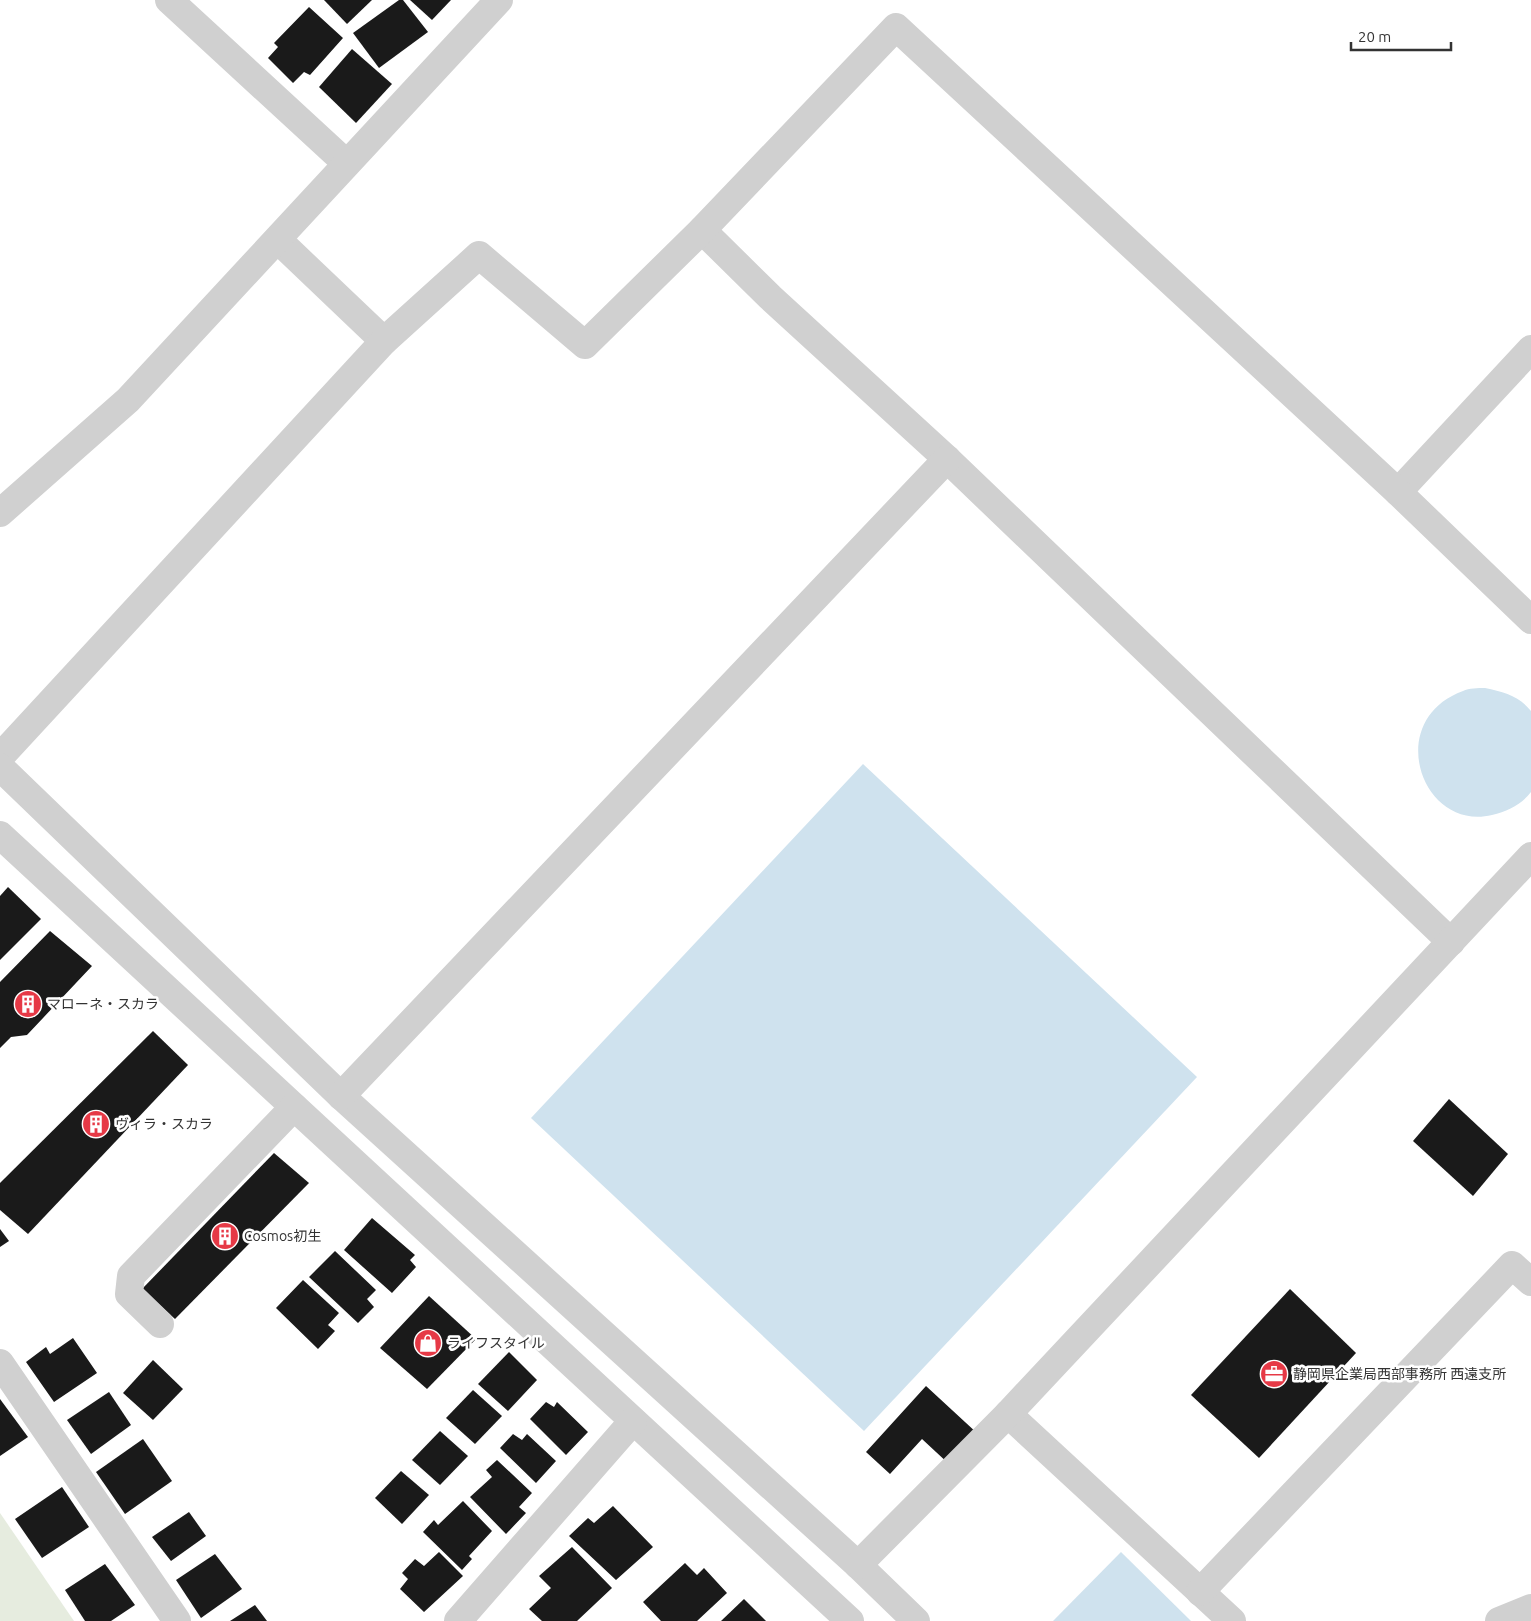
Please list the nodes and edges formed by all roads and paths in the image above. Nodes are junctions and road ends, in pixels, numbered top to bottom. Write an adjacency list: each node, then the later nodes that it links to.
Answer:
1 (169, 0): 3 (street)
2 (499, 0): 3 (street)
3 (346, 163): 5 (street)
4 (702, 230): 6 (street); 8 (street); 9 (street)
5 (278, 240): 6 (street); 10 (street)
6 (384, 341): 12 (street)
7 (1531, 348): 9 (street)
8 (947, 459): 16 (street); 17 (street)
9 (1398, 492): 11 (street)
10 (0, 512)
11 (1531, 620)
12 (0, 757)
13 (0, 766): 17 (street)
14 (0, 835): 18 (street)
15 (1531, 856): 16 (street)
16 (1451, 942): 22 (street)
17 (341, 1096): 24 (street)
18 (294, 1107): 20 (street); 23 (street)
19 (1531, 1282): 25 (street)
20 (160, 1324)
21 (0, 1363): 28 (street)
22 (1008, 1414): 24 (street); 25 (street)
23 (633, 1421): 27 (street); 29 (street)
24 (858, 1565): 30 (street)
25 (1200, 1592): 31 (street)
26 (1531, 1608): 32 (street)
27 (474, 1615)
28 (176, 1621)
29 (850, 1621)
30 (916, 1621)
31 (1232, 1621)
32 (1499, 1621)

